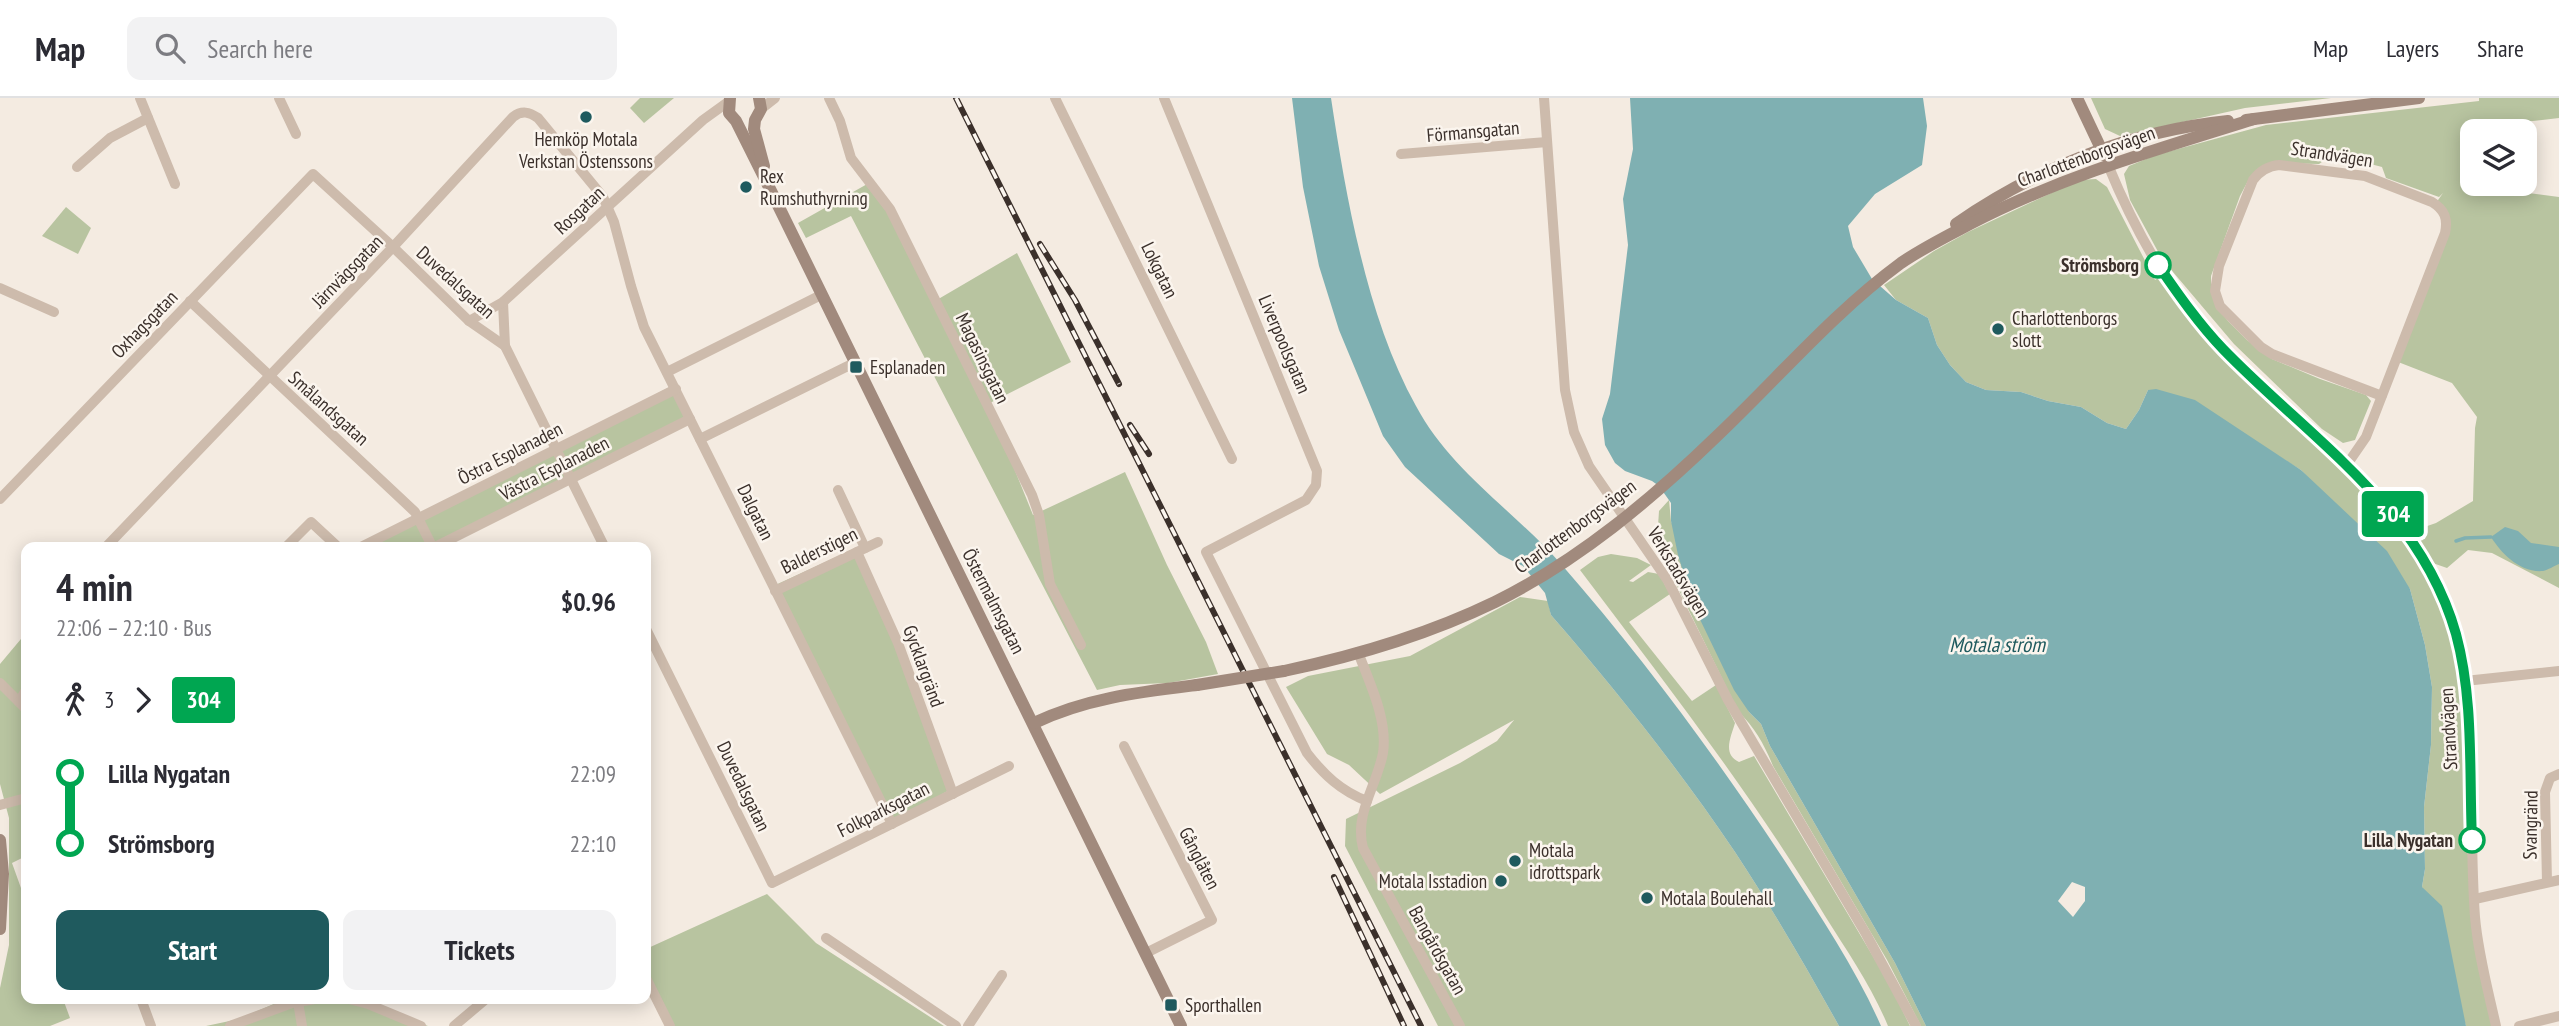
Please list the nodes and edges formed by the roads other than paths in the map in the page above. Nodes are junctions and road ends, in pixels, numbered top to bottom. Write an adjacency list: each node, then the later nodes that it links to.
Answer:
1 (140, 98): 13 (street)
2 (279, 98): 16 (street)
3 (775, 98): 11 (street)
4 (829, 98): 61 (street, Magasinsgatan)
5 (1055, 98): 43 (street, Lokgatan)
6 (1164, 98): 73 (street, Liverpoolsgatan)
7 (1544, 98): 17 (street, Verkstadsvägen)
8 (2077, 98): 18 (main road, Strandvägen)
9 (2419, 98): 15 (main road, Charlottenborgsvägen)
10 (729, 100): 12 (street, Rosgatan); 14 (main road, Östermalmsgatan)
11 (758, 109): 14 (main road); 24 (main road, Östermalmsgatan)
12 (710, 117): 14 (street); 25 (street, Rosgatan)
13 (148, 118): 21 (street); 23 (street)
14 (734, 119): 24 (main road, Östermalmsgatan)
15 (2254, 119): 18 (main road, Charlottenborgsvägen); 20 (main road, Charlottenborgsvägen)
16 (296, 134)
17 (1547, 142): 19 (street, Förmansgatan); 48 (street, Verkstadsvägen)
18 (2102, 150): 20 (main road, Strandvägen); 26 (main road, Charlottenborgsvägen)
19 (1401, 154)
20 (2108, 165): 26 (main road, Charlottenborgsvägen); 44 (street, Strandvägen)
21 (77, 167)
22 (313, 174): 27 (street, Duvedalsgatan); 30 (street, Oxhagsgatan)
23 (175, 184)
24 (772, 193): 29 (main road, Östermalmsgatan)
25 (607, 207): 27 (street, Järnvägsgatan); 31 (street, Rosgatan); 36 (street, Dalgatan)
26 (1936, 241): 48 (main road, Charlottenborgsvägen)
27 (393, 247): 33 (street, Duvedalsgatan); 37 (street, Järnvägsgatan)
28 (0, 288): 32 (street)
29 (821, 295): 35 (main road, Östermalmsgatan); 36 (street)
30 (190, 301): 37 (street, Smålandsgatan); 47 (street, Oxhagsgatan)
31 (503, 302): 33 (street, Rosgatan); 34 (street)
32 (54, 312)
33 (468, 321): 34 (street, Duvedalsgatan)
34 (505, 345): 42 (street)
35 (854, 363): 41 (street); 67 (main road, Östermalmsgatan)
36 (667, 372): 38 (street, Dalgatan)
37 (269, 377): 49 (street, Smålandsgatan); 50 (street, Järnvägsgatan)
38 (676, 389): 40 (street, Dalgatan); 42 (street, Östra Esplanaden)
39 (2382, 396): 39 (street, Strandvägen); 44 (street, Strandvägen)
40 (690, 419): 41 (street, Dalgatan); 45 (street, Västra Esplanaden)
41 (700, 439): 59 (street, Dalgatan)
42 (556, 450): 45 (street); 49 (street, Östra Esplanaden)
43 (1232, 458)
44 (2346, 466): 64 (street, Strandvägen)
45 (570, 479): 55 (street, Västra Esplanaden); 56 (street)
46 (838, 490): 58 (street, Gycklargränd)
47 (0, 499)
48 (1624, 517): 62 (main road, Charlottenborgsvägen); 102 (street, Verkstadsvägen)
49 (419, 519): 53 (street, Östra Esplanaden); 54 (street, Smålandsgatan)
50 (110, 542)
51 (291, 542): 52 (street)
52 (333, 542)
53 (371, 542)
54 (430, 542)
55 (445, 542)
56 (602, 542)
57 (878, 542): 58 (street, Balderstigen)
58 (861, 550): 59 (street, Balderstigen); 71 (street, Gycklargränd)
59 (775, 591): 75 (street, Dalgatan)
60 (651, 639): 79 (street, Duvedalsgatan)
61 (1081, 645)
62 (1359, 652): 67 (main road, Charlottenborgsvägen, bridge); 73 (street, Bangårdsgatan)
63 (2559, 671): 64 (street)
64 (2465, 681): 80 (street, Strandvägen)
65 (0, 683): 66 (street)
66 (21, 704)
67 (1034, 723): 83 (main road, Östermalmsgatan)
68 (1124, 746): 83 (street, Gånglåten)
69 (1009, 766): 71 (street, Folkparksgatan)
70 (2559, 774): 78 (street, Svangränd)
71 (953, 794): 75 (street, Folkparksgatan)
72 (21, 800): 74 (street)
73 (1367, 801): 101 (street, Bangårdsgatan)
74 (0, 805)
75 (892, 824): 79 (street, Folkparksgatan)
76 (0, 840): 81 (main road)
77 (2559, 880): 78 (street)
78 (2547, 882): 80 (street)
79 (772, 883)
80 (2474, 899): 103 (street, Strandvägen)
81 (0, 929)
82 (826, 938): 98 (street)
83 (1146, 953): 100 (main road, Östermalmsgatan)
84 (1002, 975): 99 (street)
85 (651, 988): 97 (street)
86 (143, 1004): 92 (street)
87 (288, 1004): 93 (street)
88 (294, 1004): 94 (street)
89 (368, 1004): 95 (street)
90 (480, 1004): 96 (street)
91 (2559, 1016): 104 (street)
92 (151, 1026)
93 (230, 1026)
94 (302, 1026)
95 (421, 1026)
96 (454, 1026)
97 (670, 1026)
98 (956, 1026)
99 (968, 1026)
100 (1181, 1026)
101 (1460, 1026)
102 (1916, 1026)
103 (2496, 1026)
104 (2519, 1026)

